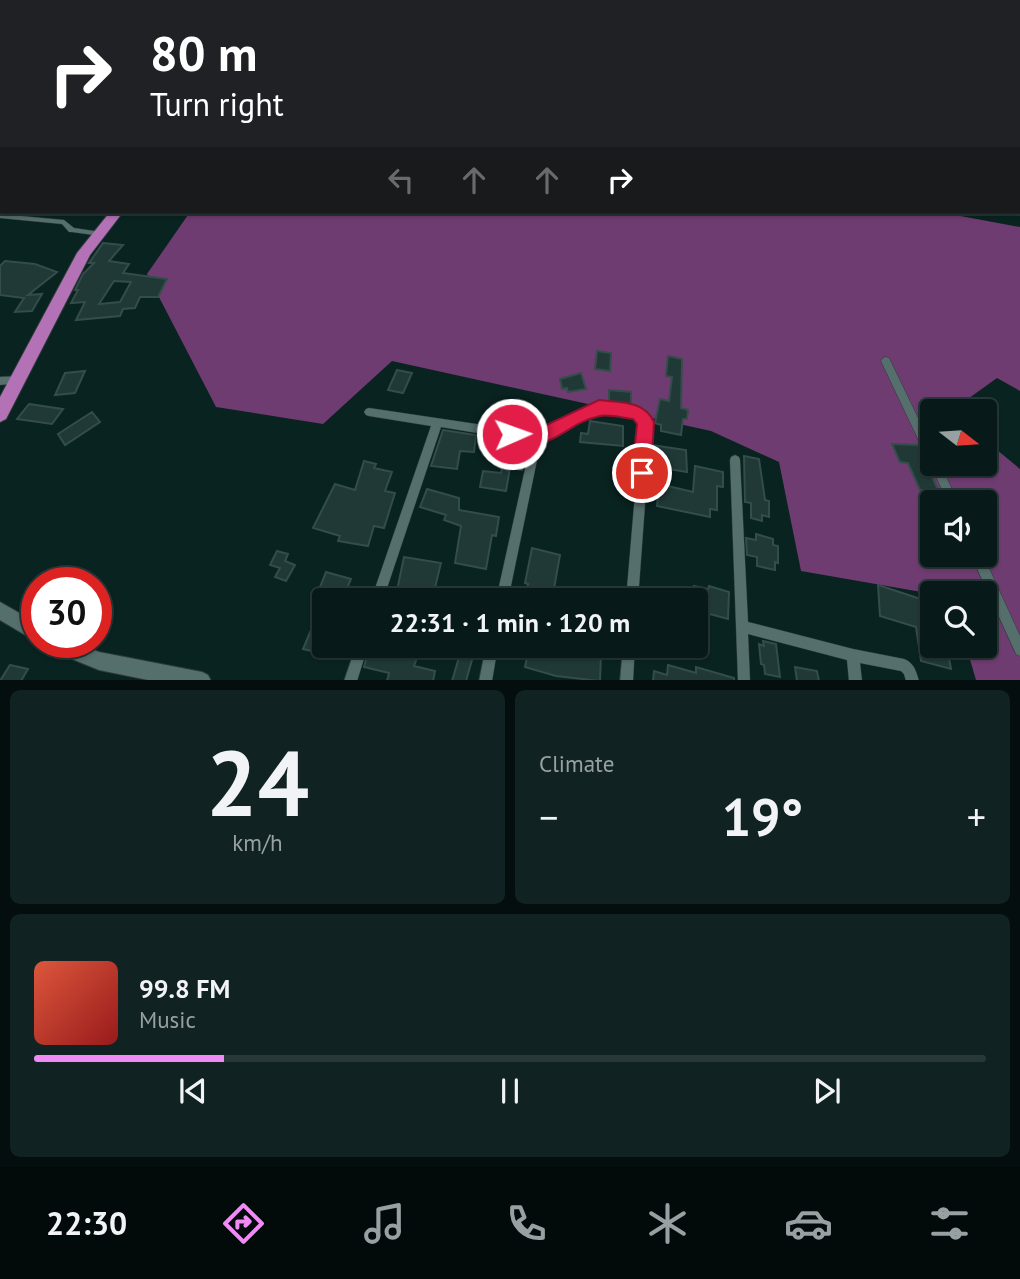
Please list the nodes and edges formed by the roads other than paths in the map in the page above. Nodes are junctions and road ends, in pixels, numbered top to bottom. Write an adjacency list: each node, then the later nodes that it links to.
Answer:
1 (117, 214): 3 (highway)
2 (0, 216): 3 (street)
3 (101, 234): 5 (highway)
4 (886, 360): 10 (street)
5 (18, 380): 6 (street); 8 (highway)
6 (0, 381)
7 (369, 412): 9 (street)
8 (0, 414)
9 (437, 424): 11 (street); 14 (street)
10 (920, 432)
11 (537, 438): 15 (street); 16 (street)
12 (735, 460): 19 (street)
13 (982, 567): 20 (street)
14 (381, 588)
15 (505, 588)
16 (633, 588)
17 (0, 610): 18 (main road)
18 (21, 623)
19 (741, 626): 21 (street); 30 (street)
20 (1020, 650)
21 (853, 655): 31 (street); 32 (street)
22 (91, 658): 26 (main road)
23 (358, 658): 27 (street)
24 (490, 658): 28 (street)
25 (628, 658): 29 (street)
26 (197, 680)
27 (350, 680)
28 (485, 680)
29 (626, 680)
30 (744, 680)
31 (856, 680)
32 (913, 680)

